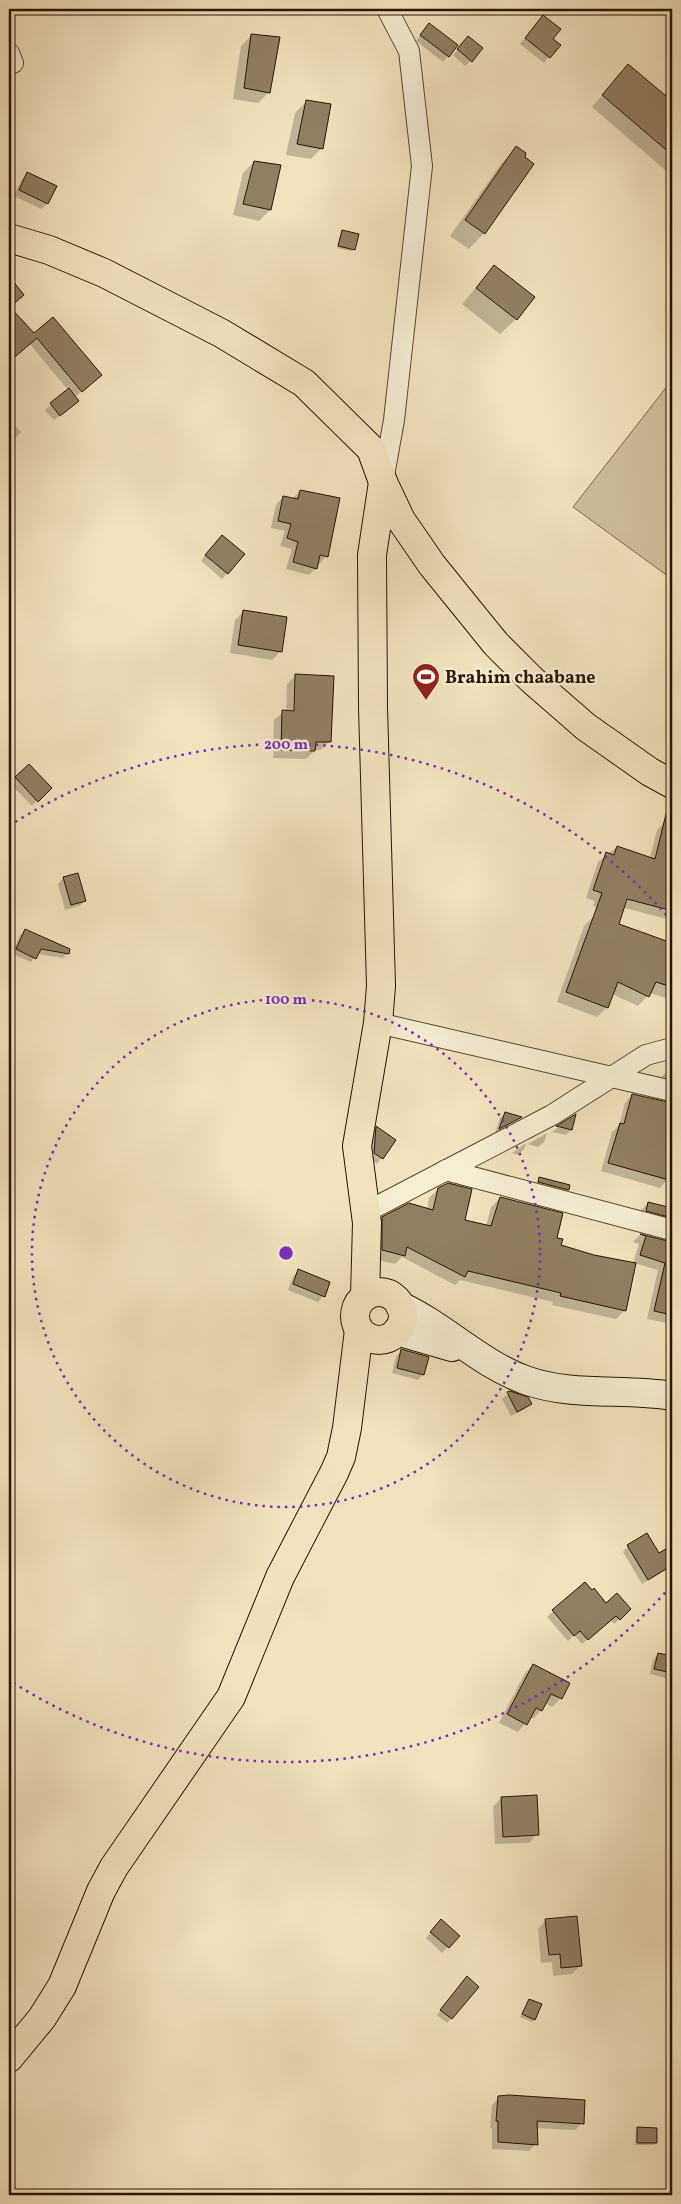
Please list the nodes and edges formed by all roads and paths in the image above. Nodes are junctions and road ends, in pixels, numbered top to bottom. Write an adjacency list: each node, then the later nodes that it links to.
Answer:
1 (388, 9): 5 (street)
2 (9, 53): 3 (street)
3 (9, 64)
4 (9, 238): 5 (main road)
5 (383, 482): 6 (main road); 7 (main road)
6 (672, 784)
7 (378, 1023): 9 (street); 12 (main road)
8 (672, 1048): 9 (street)
9 (613, 1078): 10 (street); 11 (street)
10 (672, 1092)
11 (446, 1170): 12 (street); 13 (street)
12 (367, 1223): 14 (main road); 15 (main road)
13 (672, 1230)
14 (365, 1296): 15 (main road); 16 (main road)
15 (396, 1318): 16 (main road); 17 (street); 18 (main road)
16 (359, 1330): 18 (main road)
17 (672, 1396)
18 (351, 1402): 19 (main road)
19 (9, 2058)

